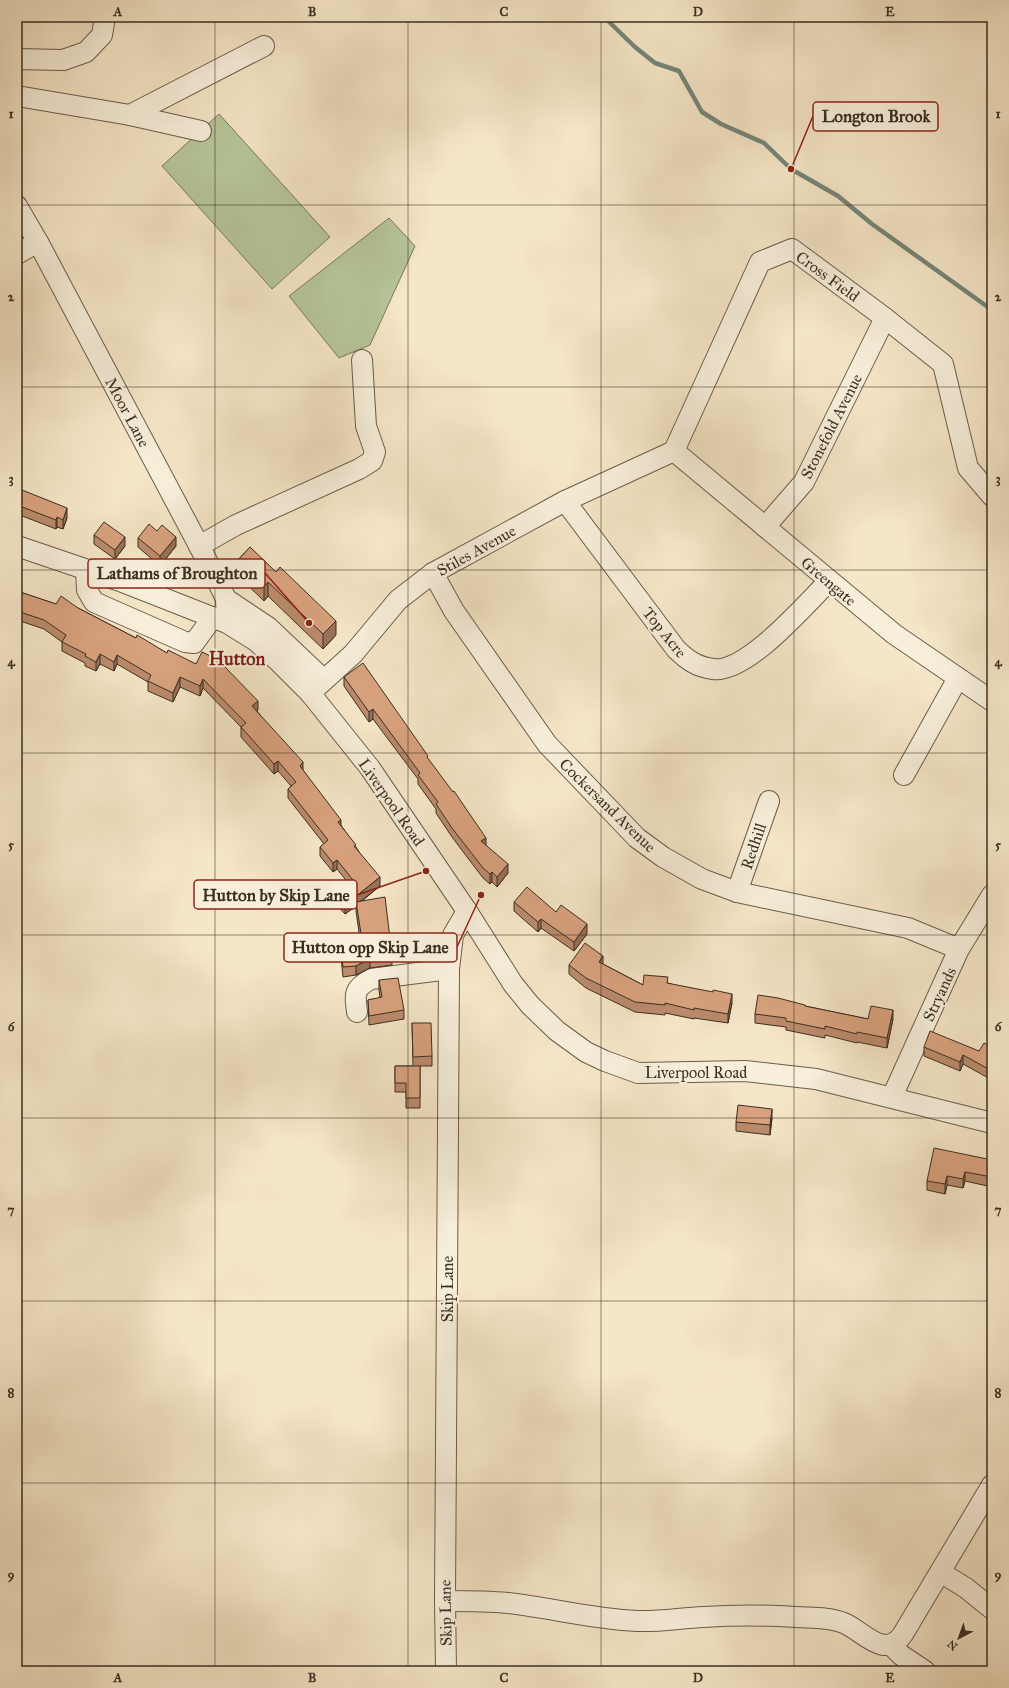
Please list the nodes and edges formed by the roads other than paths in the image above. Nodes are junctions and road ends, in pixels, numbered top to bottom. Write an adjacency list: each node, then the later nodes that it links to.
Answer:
1 (105, 17): 3 (street)
2 (264, 46): 5 (street)
3 (17, 59)
4 (17, 96): 5 (street)
5 (130, 115): 6 (street)
6 (201, 131)
7 (17, 206): 8 (street, Moor Lane)
8 (38, 242): 9 (street); 17 (street, Moor Lane)
9 (17, 254)
10 (885, 318): 12 (street, Cross Field); 13 (street, Cross Field); 15 (street, Stonefold Avenue)
11 (362, 360): 17 (street)
12 (674, 451): 14 (street, Stiles Avenue); 15 (street, Greengate)
13 (992, 496)
14 (565, 502): 19 (street, Stiles Avenue); 21 (street, Top Acre)
15 (765, 527): 21 (street, Greengate)
16 (17, 546): 18 (street, Liverpool Road)
17 (199, 546): 20 (street, Moor Lane)
18 (86, 571): 23 (street, Liverpool Road); 23 (street)
19 (433, 573): 25 (street, Stiles Avenue); 29 (street, Cockersand Avenue)
20 (214, 574): 22 (street, Moor Lane); 23 (street)
21 (829, 580): 24 (street, Greengate)
22 (226, 599): 23 (street, Moor Lane); 25 (street)
23 (214, 617): 25 (street, Liverpool Road)
24 (958, 678): 26 (street, Greengate); 27 (street)
25 (317, 687): 31 (street, Liverpool Road)
26 (992, 701)
27 (904, 775)
28 (769, 801): 29 (street, Redhill)
29 (737, 892): 32 (street, Cockersand Avenue)
30 (992, 895): 32 (street, Stryands)
31 (466, 911): 33 (street, Skip Lane); 35 (street, Liverpool Road)
32 (959, 949): 35 (street, Stryands)
33 (449, 969): 34 (street); 39 (street, Skip Lane)
34 (357, 1012)
35 (892, 1097): 36 (street, Liverpool Road)
36 (992, 1122)
37 (992, 1485): 38 (street)
38 (940, 1572): 40 (street); 41 (street)
39 (445, 1601): 41 (street); 42 (street, Skip Lane)
40 (992, 1609)
41 (890, 1645): 43 (street)
42 (446, 1671)
43 (925, 1671)

